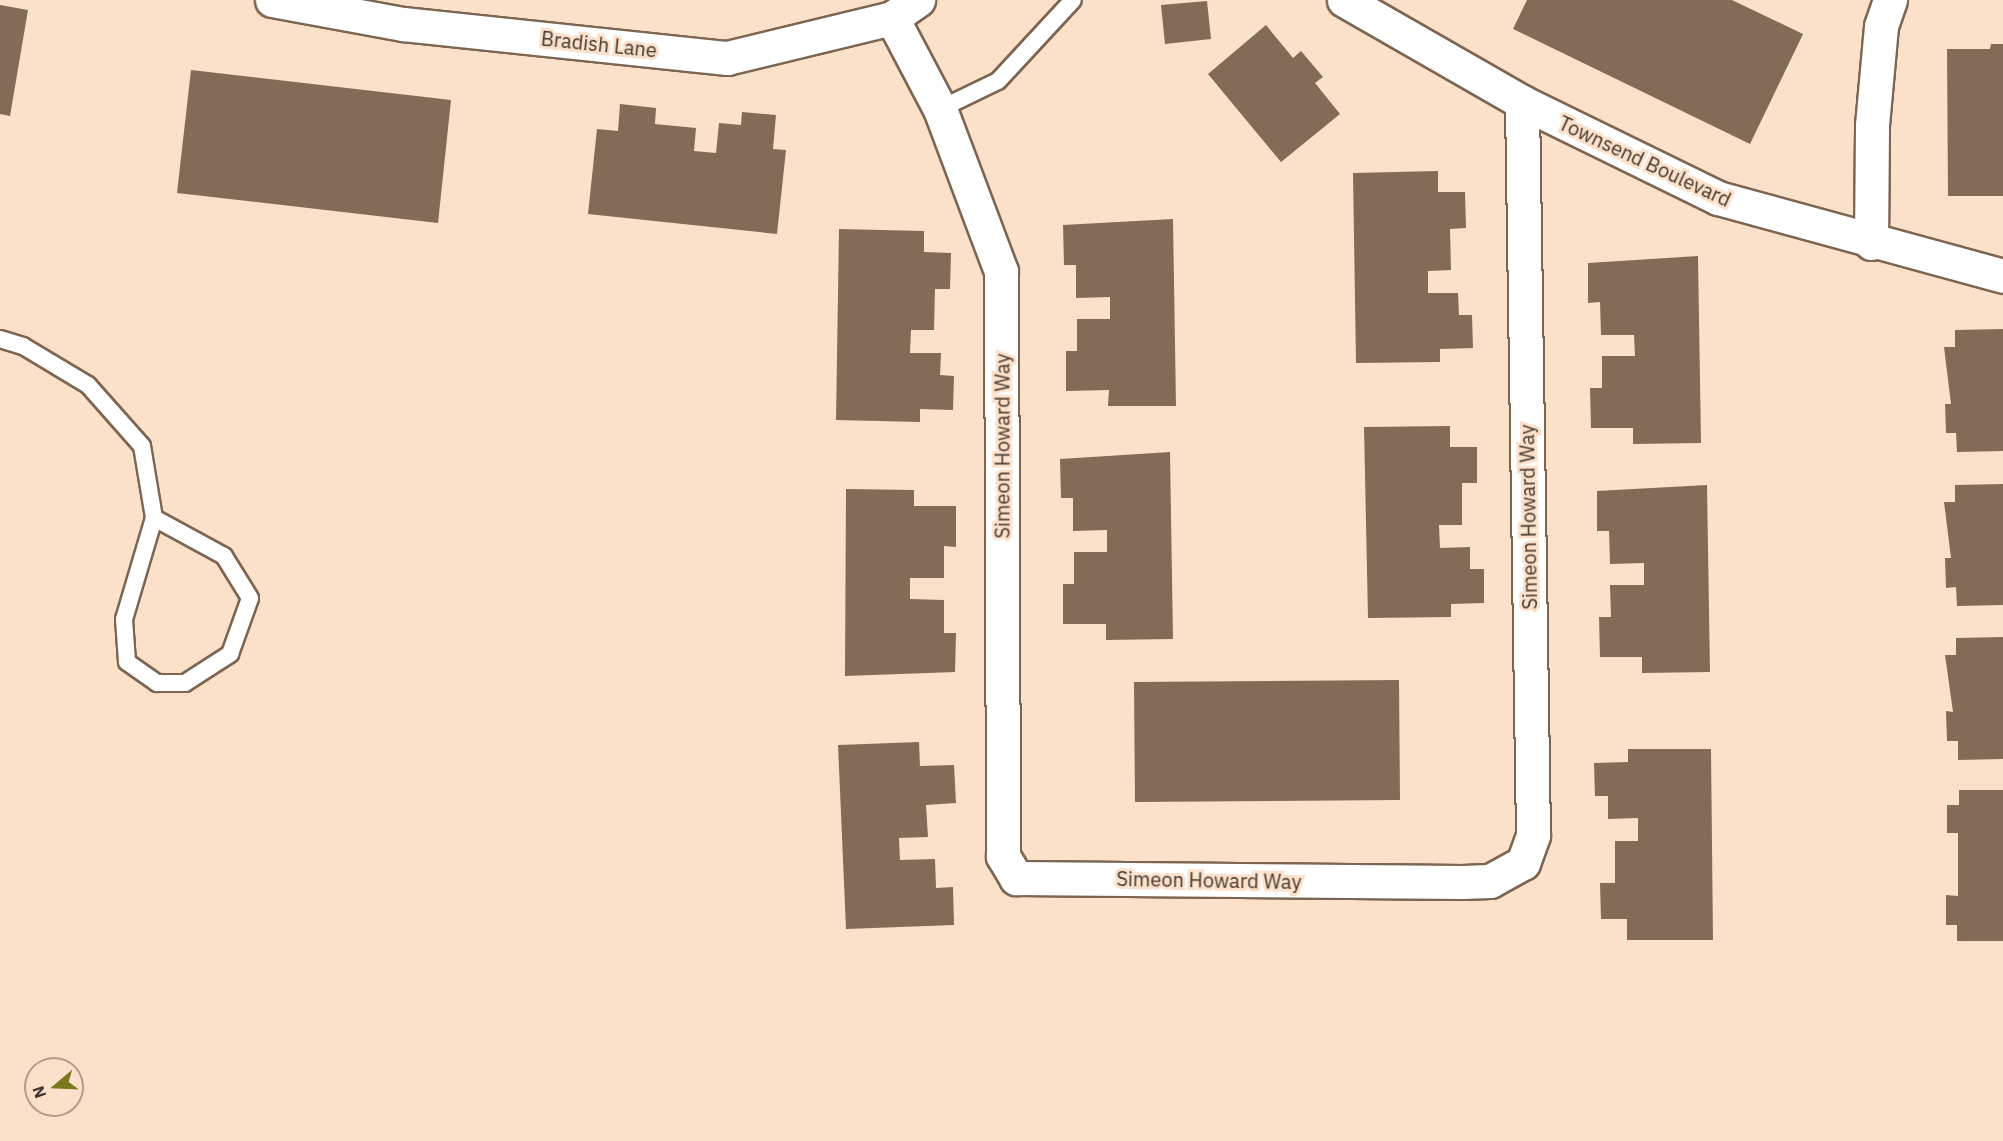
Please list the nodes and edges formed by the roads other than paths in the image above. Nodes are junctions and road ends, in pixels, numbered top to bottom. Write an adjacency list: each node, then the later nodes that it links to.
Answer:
1 (272, 0): 5 (street, Bradish Lane)
2 (1073, 0): 7 (lane)
3 (1344, 0): 6 (street, Townsend Boulevard)
4 (1890, 0): 8 (street)
5 (905, 9): 7 (street, Simeon Howard Way)
6 (1522, 102): 7 (street, Simeon Howard Way); 8 (street, Townsend Boulevard)
7 (940, 109)
8 (1871, 243): 9 (street, Townsend Boulevard)
9 (2003, 276)
10 (0, 339): 11 (lane)
11 (154, 518): 11 (lane)

